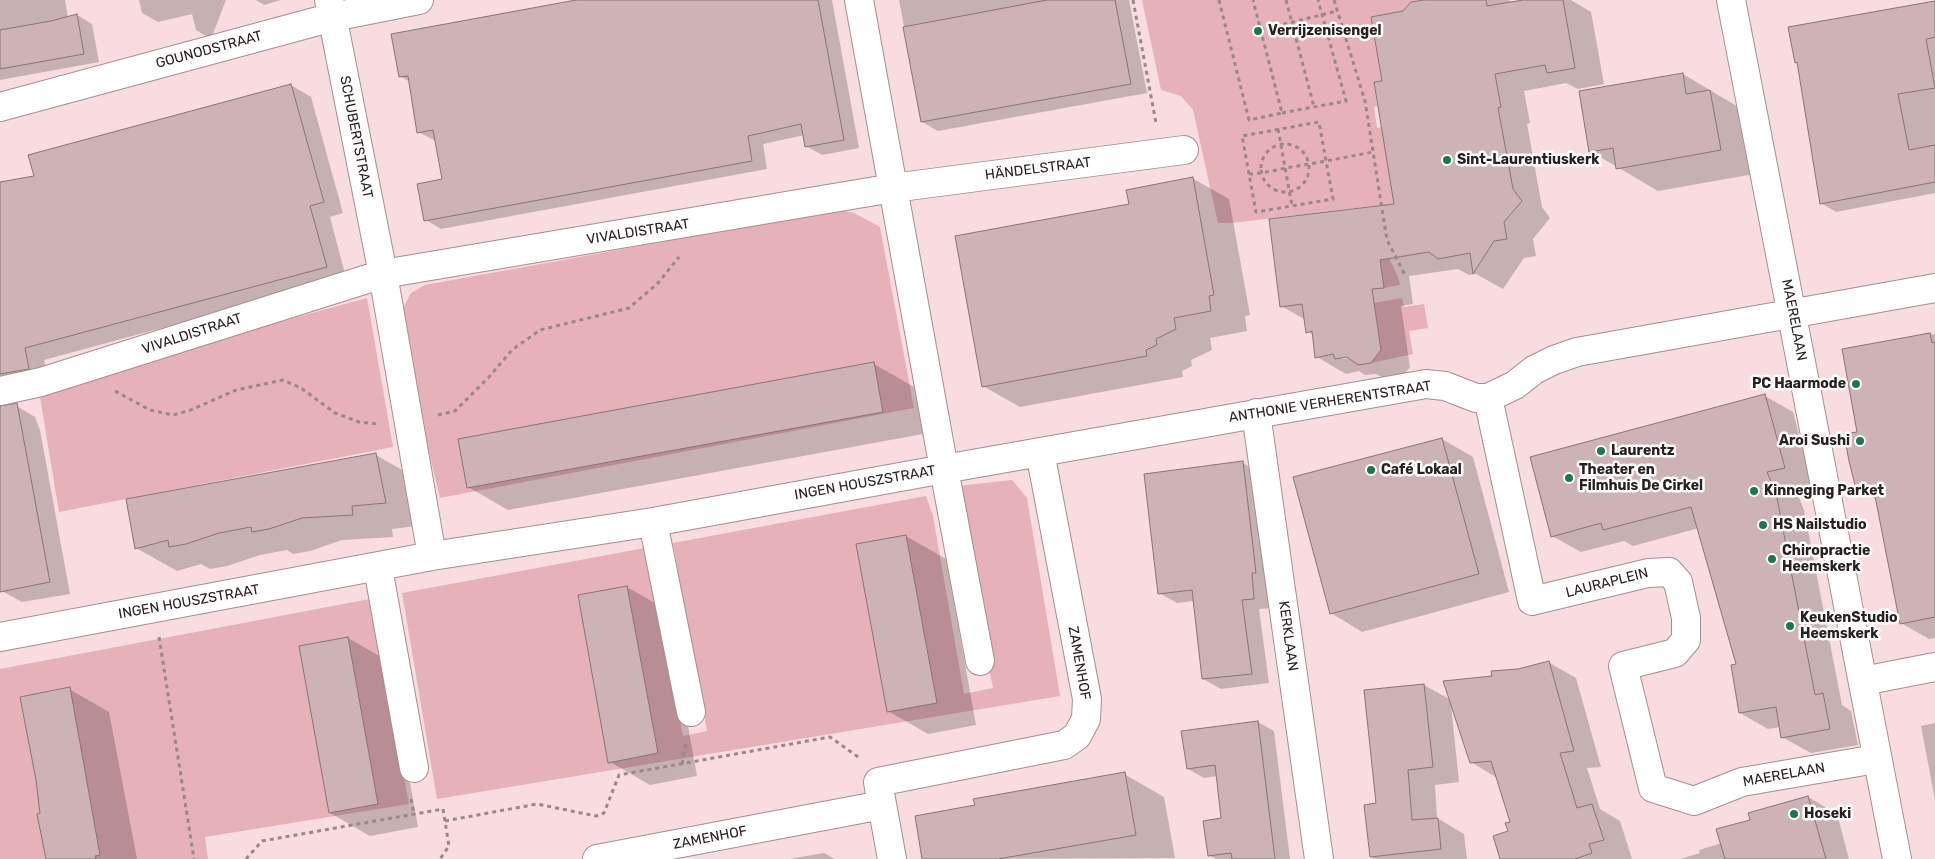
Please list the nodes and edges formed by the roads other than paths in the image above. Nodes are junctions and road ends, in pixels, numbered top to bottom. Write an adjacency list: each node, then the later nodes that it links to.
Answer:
1 (419, 0): 4 (street, GOUNODSTRAAT)
2 (858, 0): 7 (street)
3 (1733, 0): 10 (street, MAERELAAN)
4 (331, 8): 5 (street, GOUNODSTRAAT); 8 (street, SCHUBERTSTRAAT)
5 (0, 106)
6 (1173, 152): 7 (street, HÄNDELSTRAAT)
7 (893, 188): 8 (street, VIVALDISTRAAT); 15 (street)
8 (383, 274): 11 (street, VIVALDISTRAAT); 17 (street)
9 (1935, 288): 10 (street)
10 (1792, 313): 12 (street); 22 (street, MAERELAAN)
11 (0, 391)
12 (1488, 398): 13 (street, ANTHONIE VERHERENTSTRAAT); 27 (street, LAURAPLEIN)
13 (1256, 413): 14 (street, ANTHONIE VERHERENTSTRAAT); 30 (street, KERKLAAN)
14 (1040, 452): 15 (street, ANTHONIE VERHERENTSTRAAT); 26 (street, ZAMENHOF)
15 (944, 469): 16 (street, INGEN HOUSZSTRAAT); 20 (street, INGEN HOUSZSTRAAT)
16 (653, 522): 17 (street, INGEN HOUSZSTRAAT); 23 (street)
17 (432, 556): 18 (street, INGEN HOUSZSTRAAT)
18 (378, 568): 19 (street, INGEN HOUSZSTRAAT); 25 (street)
19 (0, 637)
20 (980, 661)
21 (1935, 667): 22 (street)
22 (1863, 681): 24 (street, MAERELAAN)
23 (691, 712)
24 (1876, 759): 27 (street, MAERELAAN); 31 (street, MAERELAAN)
25 (414, 768)
26 (880, 793): 28 (street, ZAMENHOF); 29 (street)
27 (1694, 802)
28 (597, 859)
29 (892, 859)
30 (1319, 859)
31 (1897, 859)

